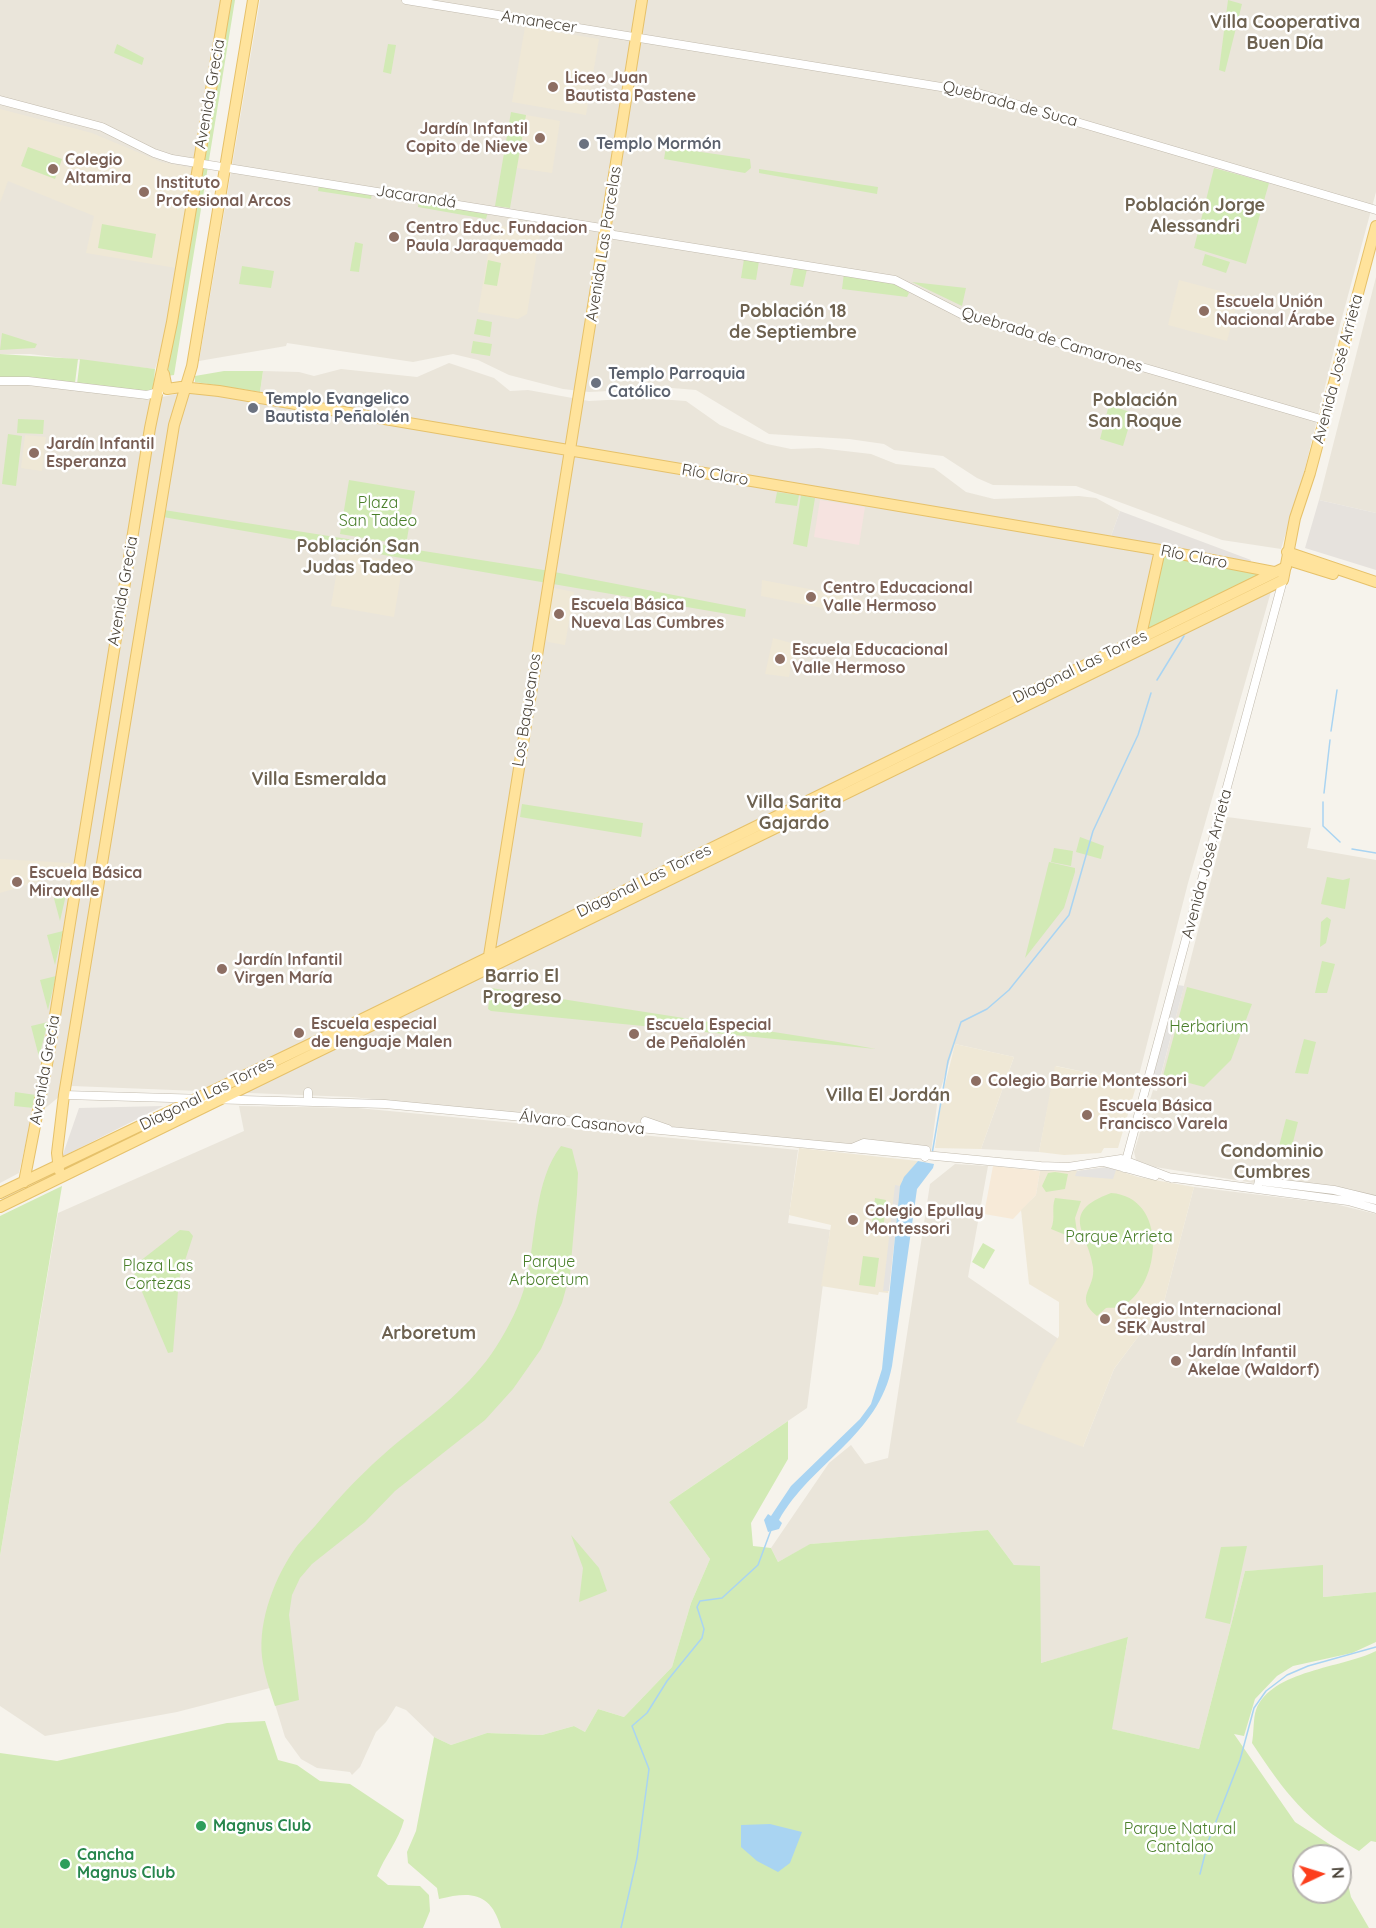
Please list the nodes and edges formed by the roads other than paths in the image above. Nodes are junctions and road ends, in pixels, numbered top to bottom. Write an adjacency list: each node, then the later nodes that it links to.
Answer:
1 (226, 0): 7 (main road, Avenida Grecia)
2 (253, 0): 8 (main road, Avenida Grecia)
3 (406, 0): 5 (street, Amanecer)
4 (642, 0): 5 (main road, Avenida Las Parcelas)
5 (635, 38): 9 (street, Quebrada de Suca); 11 (main road, Avenida Las Parcelas)
6 (0, 100): 7 (street, Jacarandá)
7 (198, 162): 8 (street, Jacarandá); 14 (main road, Avenida Grecia)
8 (225, 166): 11 (street, Jacarandá); 13 (main road, Avenida Grecia)
9 (1376, 210)
10 (1376, 226): 15 (main road, Avenida José Arrieta)
11 (606, 231): 15 (street, Quebrada de Camarones); 16 (main road, Avenida Las Parcelas)
12 (0, 381): 14 (street)
13 (187, 387): 14 (main road, Río Claro); 16 (main road, Río Claro); 27 (main road, Avenida Grecia)
14 (162, 391): 41 (main road, Avenida Grecia)
15 (1324, 420): 18 (main road, Avenida José Arrieta)
16 (569, 452): 17 (main road, Río Claro); 24 (main road, Los Baqueanos)
17 (1160, 550): 19 (main road, Río Claro); 22 (main road)
18 (1289, 558): 19 (main road, Diagonal Las Torres); 20 (main road); 21 (main road)
19 (1279, 576): 22 (main road, Diagonal Las Torres); 23 (main road, Diagonal Las Torres); 35 (street, Avenida José Arrieta)
20 (1376, 582)
21 (1376, 589)
22 (1142, 636): 23 (main road); 24 (main road, Diagonal Las Torres)
23 (1152, 644): 25 (main road, Diagonal Las Torres)
24 (489, 957): 25 (main road, Los Baqueanos); 28 (main road, Diagonal Las Torres)
25 (488, 969): 29 (main road, Diagonal Las Torres)
26 (308, 1092): 30 (street)
27 (64, 1095): 28 (street, Álvaro Casanova); 37 (main road, Avenida Grecia)
28 (196, 1100): 29 (street, Álvaro Casanova); 37 (main road, Diagonal Las Torres)
29 (220, 1101): 30 (street, Álvaro Casanova); 40 (main road, Diagonal Las Torres)
30 (308, 1102): 32 (street, Álvaro Casanova)
31 (645, 1121): 32 (street)
32 (681, 1133): 33 (street, Álvaro Casanova)
33 (851, 1149): 34 (street, Álvaro Casanova); 34 (street, Álvaro Casanova)
34 (929, 1155): 36 (street, Álvaro Casanova)
35 (1126, 1160): 36 (street, Álvaro Casanova); 38 (street, Avenida José Arrieta); 39 (street, Álvaro Casanova)
36 (1098, 1162): 38 (street, Álvaro Casanova)
37 (58, 1165): 40 (main road, Avenida Grecia); 41 (main road, Diagonal Las Torres)
38 (1124, 1168): 39 (street, Álvaro Casanova)
39 (1171, 1178): 42 (street, Álvaro Casanova)
40 (61, 1179): 45 (main road, Diagonal Las Torres)
41 (24, 1182): 43 (main road, Diagonal Las Torres)
42 (1258, 1185): 44 (street, Álvaro Casanova); 46 (street, Álvaro Casanova)
43 (0, 1193)
44 (1376, 1200)
45 (0, 1207)
46 (1376, 1209)

